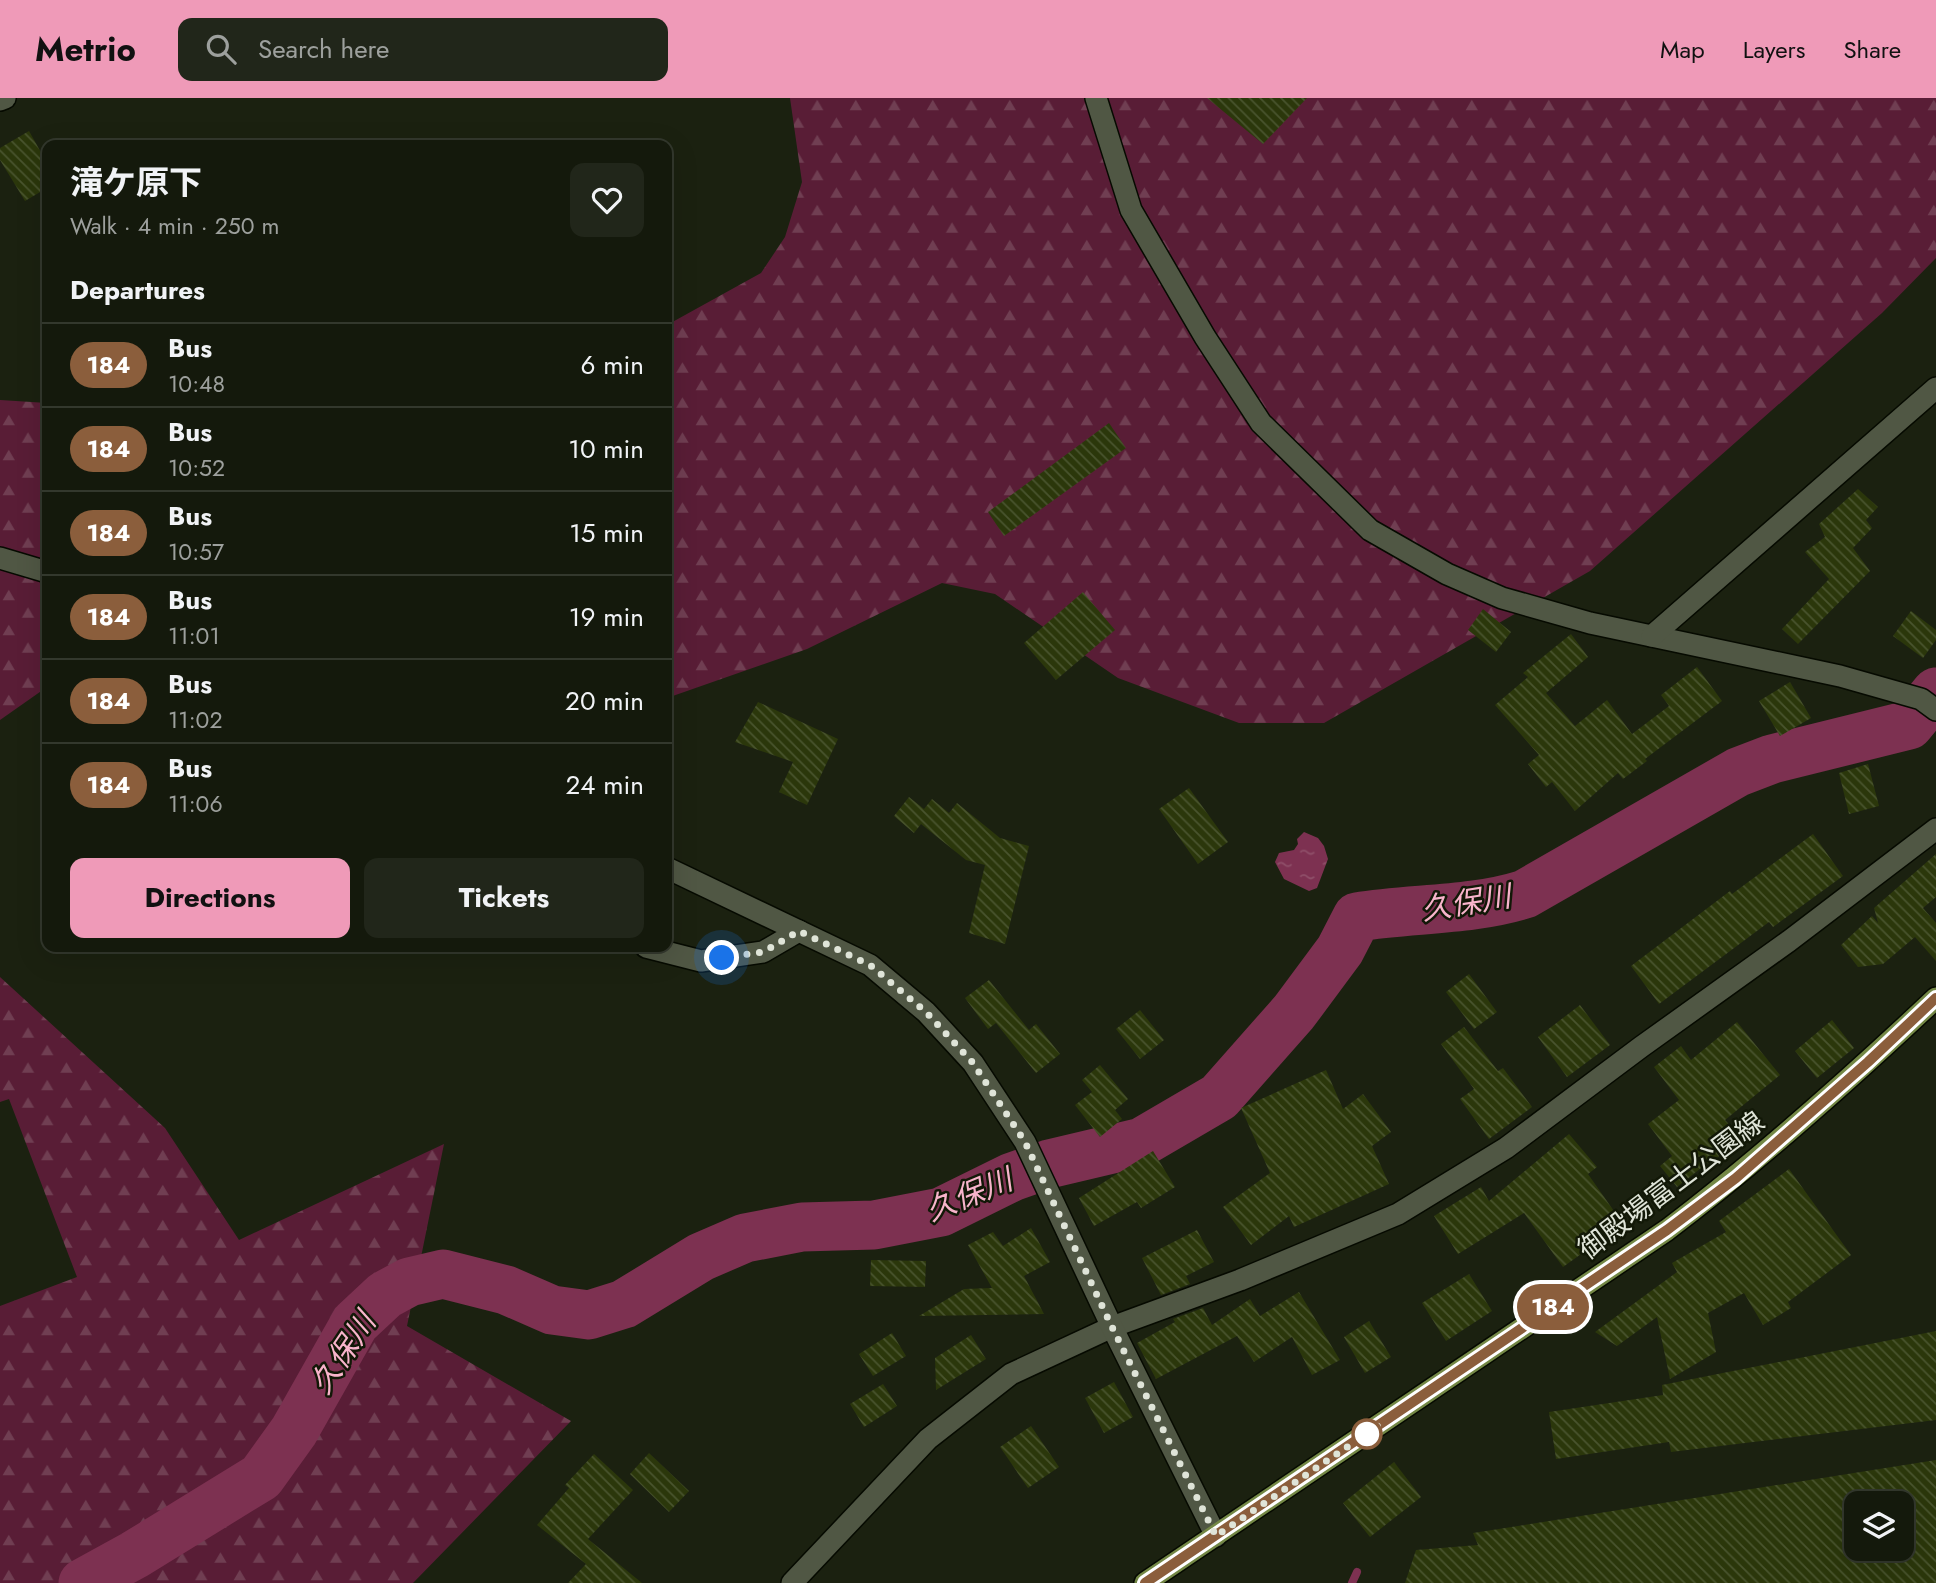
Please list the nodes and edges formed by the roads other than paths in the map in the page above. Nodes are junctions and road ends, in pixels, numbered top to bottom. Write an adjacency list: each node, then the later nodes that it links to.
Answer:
1 (5, 98): 3 (street)
2 (1096, 98): 7 (street)
3 (0, 100)
4 (1936, 388): 7 (street)
5 (0, 558): 6 (street)
6 (42, 571)
7 (1652, 636): 8 (street)
8 (1936, 710)
9 (1936, 829): 14 (street)
10 (672, 870): 11 (street)
11 (799, 931): 12 (street); 14 (street)
12 (666, 952)
13 (1936, 998): 15 (main road, 御殿場富士公園線)
14 (1112, 1327): 15 (street); 16 (street)
15 (1216, 1536): 17 (main road, 御殿場富士公園線)
16 (792, 1583)
17 (1145, 1583)

